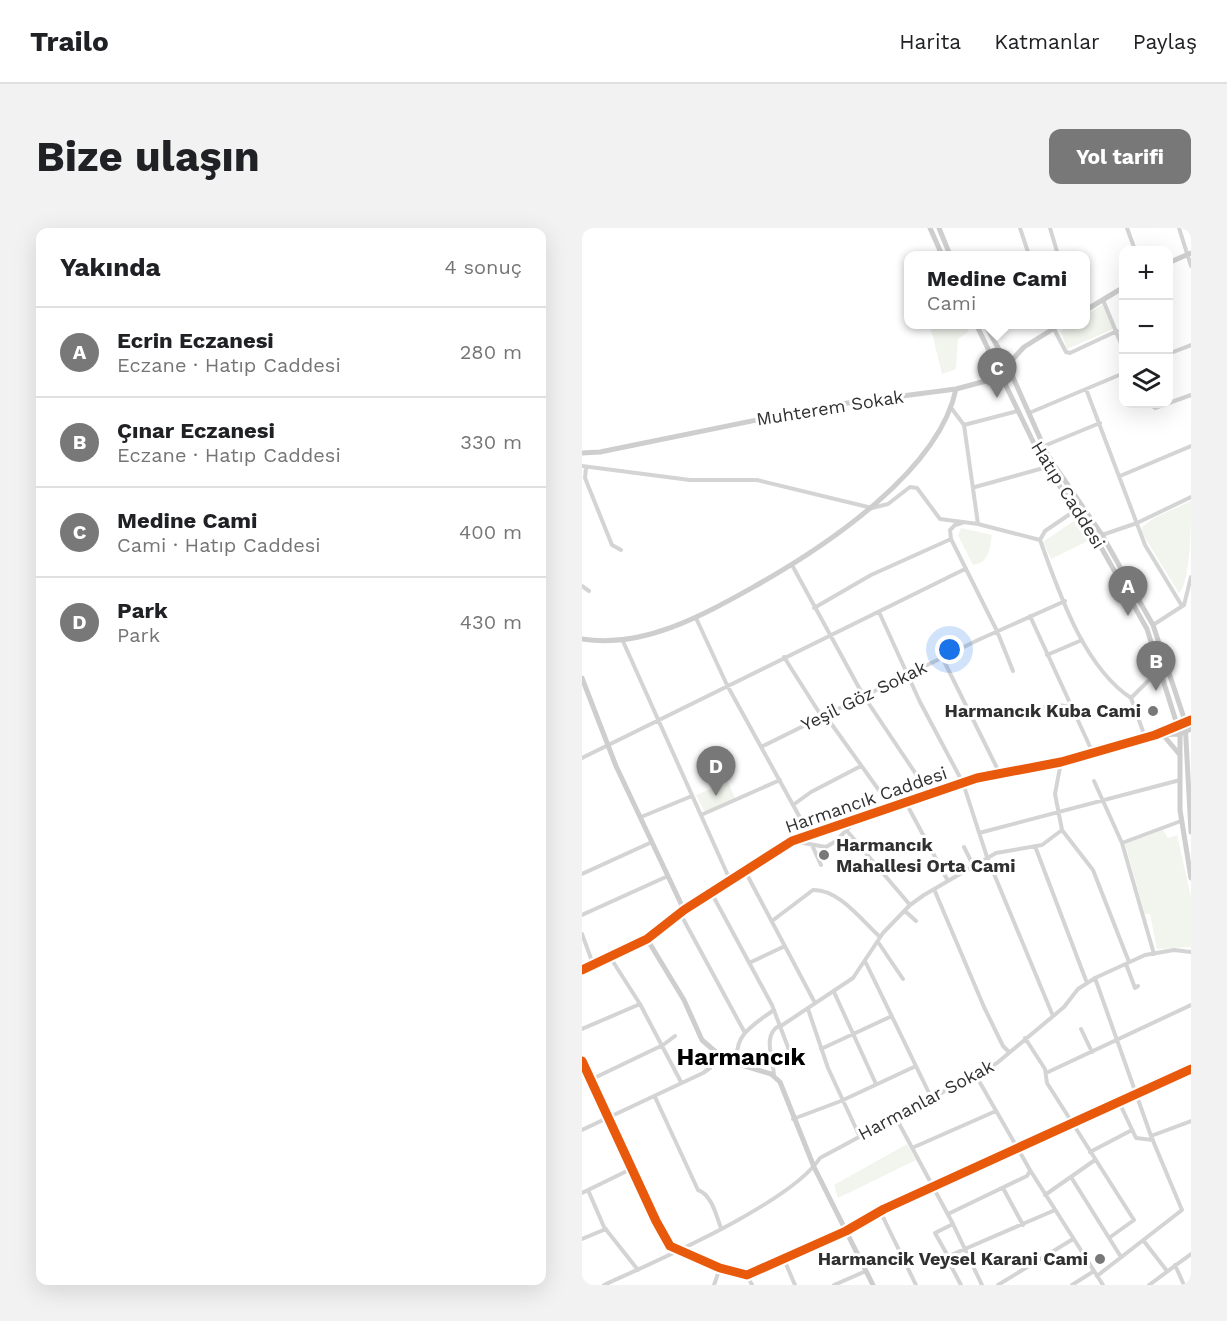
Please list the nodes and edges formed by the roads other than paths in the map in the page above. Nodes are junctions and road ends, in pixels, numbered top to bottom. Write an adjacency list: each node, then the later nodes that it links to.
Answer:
1 (930, 228): 8 (street)
2 (939, 228): 9 (street)
3 (1020, 228): 10 (street)
4 (1050, 228): 11 (street)
5 (1127, 228): 7 (street)
6 (1179, 228): 12 (street)
7 (1134, 246)
8 (940, 251)
9 (948, 251)
10 (1028, 251)
11 (1057, 251)
12 (1189, 253): 13 (street); 14 (street)
13 (1173, 261)
14 (1191, 266)
15 (1119, 290): 16 (street)
16 (1103, 300): 17 (street); 22 (street)
17 (1090, 307)
18 (979, 329): 27 (street, Hatıp Caddesi)
19 (988, 329): 26 (street, Hatıp Caddesi)
20 (1052, 329): 26 (street, Muhterem Sokak)
21 (1058, 329): 22 (street)
22 (1117, 331): 23 (street)
23 (1119, 337)
24 (1191, 345): 25 (street)
25 (1173, 352)
26 (1007, 364): 27 (street, Muhterem Sokak); 35 (street, Hatıp Caddesi)
27 (1001, 372): 29 (street, Muhterem Sokak); 34 (street, Hatıp Caddesi)
28 (1119, 375): 30 (street)
29 (956, 389): 33 (street); 40 (street, Muhterem Sokak)
30 (1086, 389): 35 (street); 36 (street)
31 (1191, 395): 32 (street)
32 (1173, 403)
33 (952, 409): 37 (street); 46 (street)
34 (1019, 411): 37 (street); 42 (street, Hatıp Caddesi)
35 (1029, 413): 38 (street, Hatıp Caddesi)
36 (1100, 423): 38 (street); 43 (street)
37 (964, 425): 44 (street)
38 (1044, 446): 51 (street, Hatıp Caddesi)
39 (1191, 446): 43 (street)
40 (582, 453)
41 (584, 467): 46 (street); 54 (street)
42 (1047, 467): 44 (street); 47 (street, Hatıp Caddesi)
43 (1120, 476): 49 (street)
44 (975, 487): 50 (street)
45 (1191, 497): 49 (street)
46 (872, 508): 48 (street); 55 (street)
47 (1076, 510): 53 (street); 75 (street, Hatıp Caddesi)
48 (965, 523): 50 (street); 52 (street)
49 (1137, 523): 51 (street); 61 (street)
50 (978, 525): 53 (street)
51 (1102, 535): 66 (street, Hatıp Caddesi)
52 (951, 539): 56 (street); 62 (street)
53 (1040, 540): 60 (street)
54 (621, 550)
55 (792, 565): 62 (street); 65 (street)
56 (965, 569): 63 (street); 67 (street)
57 (1191, 578): 61 (street)
58 (582, 586): 59 (street)
59 (589, 591)
60 (1065, 601): 64 (street, Yeşil Göz Sokak); 71 (street)
61 (1182, 606): 66 (street)
62 (814, 608): 68 (street)
63 (879, 612): 68 (street); 77 (street)
64 (1030, 616): 67 (street, Yeşil Göz Sokak); 72 (street)
65 (696, 618): 69 (street); 79 (street)
66 (1153, 625): 85 (street, Hatıp Caddesi)
67 (998, 631): 74 (street, Yeşil Göz Sokak); 76 (street)
68 (829, 636): 73 (street); 80 (street)
69 (622, 638): 70 (street); 86 (street)
70 (582, 639)
71 (1082, 640): 72 (street); 81 (street)
72 (1047, 655): 82 (street)
73 (784, 657): 79 (street); 84 (street)
74 (942, 657): 77 (street, Yeşil Göz Sokak); 99 (street)
75 (1160, 669): 81 (street); 87 (street, Hatıp Caddesi)
76 (1013, 671)
77 (908, 674): 80 (street, Yeşil Göz Sokak); 103 (street)
78 (582, 678): 92 (street)
79 (727, 685): 86 (street); 93 (street)
80 (863, 695): 84 (street, Yeşil Göz Sokak); 106 (street)
81 (1131, 698): 91 (street)
82 (1071, 707): 83 (street); 94 (street)
83 (1042, 708)
84 (823, 716): 93 (street, Yeşil Göz Sokak); 98 (street)
85 (1188, 721): 87 (street); 88 (street, Hatıp Caddesi)
86 (661, 722): 92 (street); 105 (street)
87 (1178, 724): 88 (street, Hatıp Caddesi); 89 (street)
88 (1186, 732): 90 (street); 95 (street, Hatıp Caddesi); 104 (street, Hatıp Caddesi)
89 (1155, 735): 90 (street); 91 (street, Harmancık Caddesi)
90 (1164, 736): 95 (street)
91 (1145, 737): 94 (street, Harmancık Caddesi)
92 (608, 746): 96 (street); 113 (street)
93 (761, 747): 100 (street)
94 (1092, 751): 97 (street, Harmancık Caddesi)
95 (1180, 756): 101 (street, Hatıp Caddesi)
96 (582, 758)
97 (1061, 762): 99 (street, Harmancık Caddesi); 111 (street)
98 (861, 766): 109 (street); 110 (street)
99 (1000, 774): 103 (street, Harmancık Caddesi)
100 (780, 780): 109 (street); 112 (street)
101 (1180, 780): 107 (street); 115 (street, Hatıp Caddesi)
102 (1094, 781): 107 (street)
103 (963, 783): 106 (street, Harmancık Caddesi); 119 (street)
104 (1189, 794): 118 (street, Hatıp Caddesi)
105 (692, 796): 112 (street); 113 (street)
106 (930, 796): 108 (street, Harmancık Caddesi)
107 (1102, 799): 111 (street); 123 (street)
108 (906, 803): 110 (street, Harmancık Caddesi); 135 (street)
109 (793, 805): 120 (street)
110 (891, 807): 114 (street, Harmancık Caddesi)
111 (1058, 813): 116 (street); 119 (street)
112 (701, 815): 134 (street)
113 (641, 817): 121 (street)
114 (858, 817): 117 (street); 120 (street, Harmancık Caddesi)
115 (1181, 821): 123 (street); 133 (street, Hatıp Caddesi)
116 (1062, 830): 125 (street); 153 (street)
117 (847, 831): 124 (street); 138 (street)
118 (1191, 832)
119 (979, 833): 127 (street)
120 (809, 834): 122 (street, Harmancık Caddesi)
121 (653, 841): 131 (street); 132 (street)
122 (792, 841): 124 (street); 130 (street, Harmancık Caddesi)
123 (1122, 843): 149 (street)
124 (812, 845): 128 (street)
125 (1035, 846): 127 (street); 158 (street)
126 (964, 847): 129 (street)
127 (987, 857): 129 (street); 167 (street)
128 (820, 865)
129 (973, 865): 135 (street)
130 (745, 871): 134 (street, Harmancık Caddesi); 142 (street)
131 (582, 874)
132 (668, 875): 140 (street); 141 (street)
133 (1191, 878)
134 (730, 880): 137 (street, Harmancık Caddesi)
135 (948, 881): 136 (street)
136 (934, 889): 138 (street); 179 (street)
137 (711, 892): 140 (street, Harmancık Caddesi); 152 (street)
138 (910, 905): 139 (street)
139 (905, 910): 143 (street); 146 (street)
140 (682, 911): 145 (street, Harmancık Caddesi); 171 (street)
141 (582, 915)
142 (772, 921): 146 (street); 147 (street)
143 (916, 921)
144 (582, 934): 154 (street)
145 (647, 939): 150 (street, Harmancık Caddesi); 181 (street)
146 (879, 940): 151 (street); 157 (street)
147 (785, 946): 152 (street); 162 (street)
148 (1191, 952): 149 (street, Harmanlar Sokak)
149 (1154, 954): 153 (street, Harmanlar Sokak)
150 (610, 957): 154 (street, Harmancık Caddesi); 161 (street)
151 (865, 961): 160 (street); 166 (street)
152 (749, 963): 165 (street)
153 (1127, 963): 156 (street, Harmanlar Sokak); 159 (street)
154 (593, 965): 155 (street, Harmancık Caddesi)
155 (582, 970)
156 (1095, 978): 158 (street, Harmanlar Sokak); 175 (street)
157 (903, 979)
158 (1088, 983): 167 (street, Harmanlar Sokak)
159 (1138, 986)
160 (834, 992): 162 (street); 172 (street)
161 (640, 1004): 169 (street); 176 (street)
162 (815, 1004): 164 (street)
163 (1191, 1005): 175 (street)
164 (808, 1009): 168 (street); 177 (street)
165 (774, 1010): 168 (street); 171 (street)
166 (892, 1016): 172 (street); 184 (street)
167 (1053, 1016): 174 (street, Harmanlar Sokak)
168 (780, 1026): 178 (street); 188 (street)
169 (582, 1029)
170 (1082, 1029): 180 (street)
171 (745, 1033): 183 (street)
172 (854, 1033): 177 (street); 191 (street)
173 (675, 1036): 176 (street)
174 (1025, 1038): 179 (street, Harmanlar Sokak); 186 (street)
175 (1117, 1040): 180 (street); 192 (street)
176 (663, 1045): 189 (street); 190 (street)
177 (821, 1049): 195 (street)
178 (789, 1050)
179 (1009, 1052): 187 (street, Harmanlar Sokak)
180 (1092, 1052): 186 (street)
181 (717, 1055): 183 (street); 190 (street)
182 (582, 1061): 189 (street)
183 (738, 1063): 188 (street)
184 (916, 1065): 191 (street); 194 (street)
185 (1191, 1069): 192 (street)
186 (1046, 1073): 202 (street)
187 (975, 1074): 194 (street, Harmanlar Sokak); 197 (street)
188 (774, 1077): 200 (street)
189 (590, 1080): 199 (street)
190 (681, 1082): 193 (street)
191 (876, 1084): 195 (street)
192 (1137, 1092): 196 (street); 206 (street)
193 (655, 1097): 199 (street); 225 (street)
194 (931, 1097): 198 (street, Harmanlar Sokak)
195 (842, 1101): 200 (street); 205 (street)
196 (1119, 1102): 202 (street); 204 (street)
197 (996, 1111): 207 (street); 208 (street)
198 (895, 1116): 205 (street, Harmanlar Sokak); 207 (street)
199 (607, 1119): 203 (street); 212 (street)
200 (793, 1119): 211 (street)
201 (1191, 1121): 206 (street)
202 (1072, 1124): 208 (street); 209 (street)
203 (582, 1130)
204 (1132, 1130): 206 (street); 209 (street)
205 (859, 1135): 211 (street, Harmanlar Sokak)
206 (1152, 1138): 231 (street)
207 (912, 1148): 215 (street)
208 (1017, 1148): 213 (street); 215 (street)
209 (1090, 1152): 210 (street)
210 (1095, 1160): 214 (street); 228 (street)
211 (814, 1167): 225 (street, Harmanlar Sokak); 227 (street)
212 (632, 1169): 217 (street); 233 (street)
213 (1030, 1170): 216 (street); 219 (street)
214 (1071, 1177): 219 (street); 228 (street)
215 (934, 1188): 221 (street); 222 (street)
216 (1003, 1188): 222 (street); 224 (street)
217 (588, 1190): 218 (street); 226 (street)
218 (582, 1193)
219 (1045, 1195): 220 (street)
220 (1055, 1210): 224 (street); 230 (street)
221 (880, 1211): 227 (street); 251 (street)
222 (948, 1214): 223 (street)
223 (953, 1224): 232 (street); 237 (street)
224 (1023, 1225): 232 (street)
225 (721, 1228): 233 (street, Harmanlar Sokak)
226 (606, 1229): 229 (street); 240 (street)
227 (846, 1231): 235 (street); 241 (street)
228 (1109, 1238): 236 (street)
229 (582, 1239)
230 (1073, 1239): 243 (street); 254 (street)
231 (1143, 1240): 236 (street); 242 (street)
232 (965, 1248): 237 (street); 253 (street)
233 (679, 1249): 239 (street); 240 (street, Harmanlar Sokak)
234 (1191, 1254): 238 (street)
235 (783, 1257): 244 (street); 248 (street)
236 (1121, 1257): 243 (street)
237 (949, 1258): 252 (street)
238 (1175, 1265): 242 (street); 258 (street)
239 (720, 1268): 244 (street); 246 (street)
240 (638, 1269): 245 (street, Harmanlar Sokak)
241 (866, 1271): 249 (street); 250 (street)
242 (1167, 1271): 257 (street)
243 (1095, 1274): 255 (street); 256 (street)
244 (747, 1275): 247 (street)
245 (604, 1285)
246 (714, 1285)
247 (752, 1285)
248 (795, 1285)
249 (834, 1285)
250 (873, 1285)
251 (916, 1285)
252 (961, 1285)
253 (982, 1285)
254 (998, 1285)
255 (1072, 1285)
256 (1103, 1285)
257 (1149, 1285)
258 (1184, 1285)

